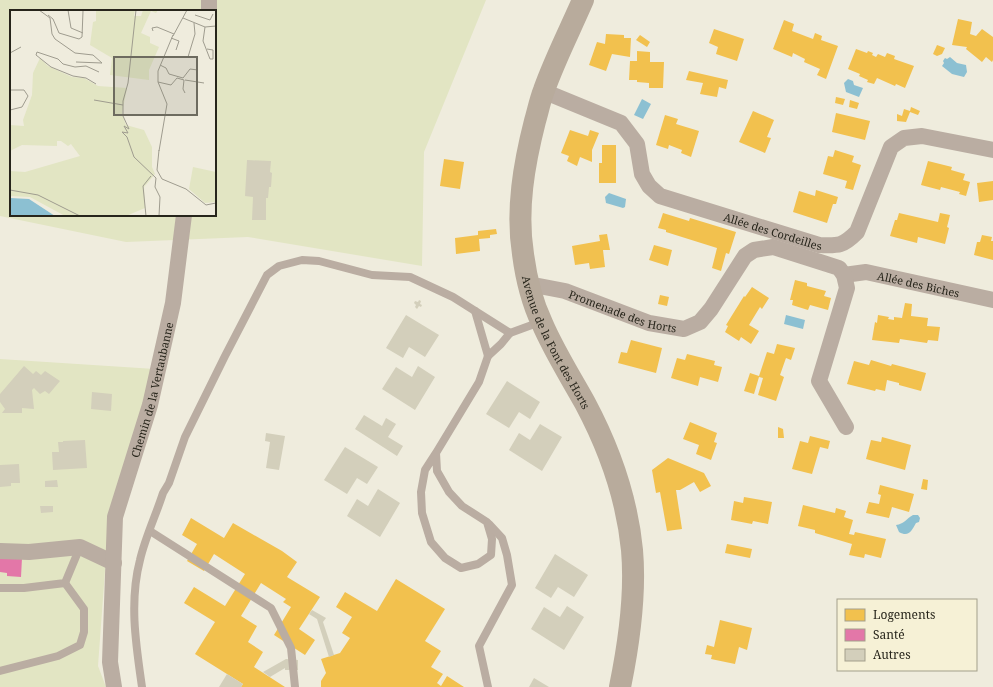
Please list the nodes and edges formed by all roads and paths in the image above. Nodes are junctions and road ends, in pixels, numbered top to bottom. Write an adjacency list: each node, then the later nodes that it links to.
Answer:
1 (583, 0): 2 (main road, Avenue de la Font des Horts)
2 (543, 91): 3 (street, Allée des Cordeilles); 6 (main road, Avenue de la Font des Horts)
3 (993, 150)
4 (184, 216): 18 (street, Chemin de la Vertaubanne)
5 (844, 275): 6 (street, Promenade des Horts); 7 (street, Allée des Biches); 12 (street)
6 (530, 288): 9 (main road, Avenue de la Font des Horts)
7 (993, 300)
8 (475, 311): 10 (lane); 11 (lane); 15 (lane)
9 (541, 322): 10 (lane); 26 (main road, Avenue de la Font des Horts)
10 (510, 333): 11 (lane)
11 (488, 356): 13 (lane)
12 (846, 427)
13 (436, 454): 14 (lane); 14 (lane)
14 (487, 522): 25 (lane)
15 (150, 531): 23 (lane); 24 (lane)
16 (80, 547): 17 (street); 18 (street); 19 (lane)
17 (0, 551)
18 (114, 562): 22 (street, Chemin de la Vertaubanne)
19 (65, 584): 20 (lane); 21 (lane)
20 (0, 588)
21 (0, 671)
22 (114, 687)
23 (142, 687)
24 (295, 687)
25 (488, 687)
26 (620, 687)

